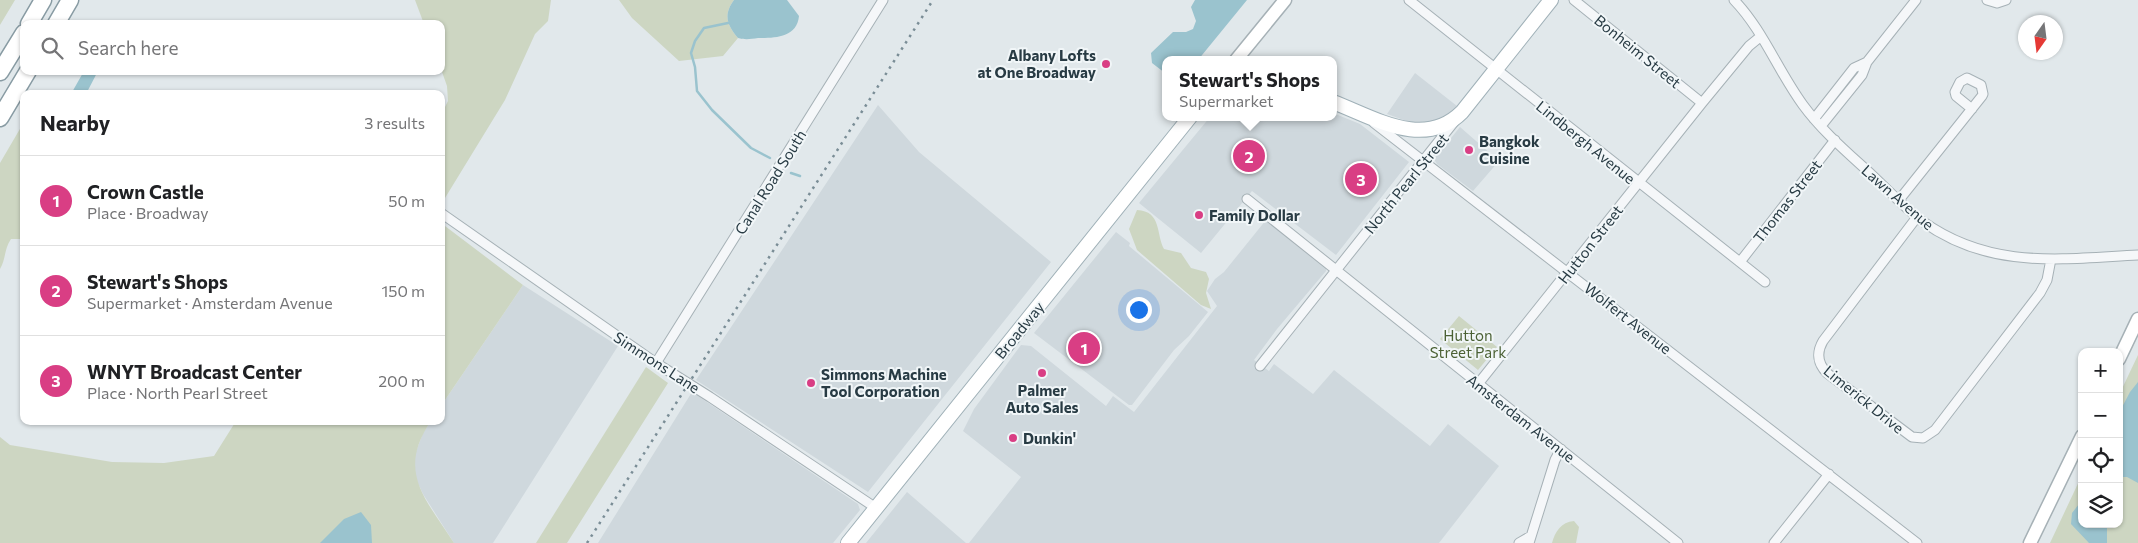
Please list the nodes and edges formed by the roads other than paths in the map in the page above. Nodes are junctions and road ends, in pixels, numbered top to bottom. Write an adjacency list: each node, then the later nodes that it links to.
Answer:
1 (43, 0): 12 (highway)
2 (70, 0): 13 (highway)
3 (883, 0): 45 (street, Canal Road South)
4 (1285, 0): 16 (main road)
5 (1409, 0): 18 (street, Lindbergh Avenue)
6 (1551, 0): 18 (main road, North Pearl Street)
7 (1574, 0): 22 (street, Bonheim Street)
8 (1734, 0): 14 (street, Lawn Avenue)
9 (1916, 0): 17 (street)
10 (1987, 0): 11 (street)
11 (2006, 0)
12 (31, 20)
13 (58, 20)
14 (1760, 37): 22 (street, Hutton Street); 27 (street, Lawn Avenue)
15 (20, 40): 19 (highway)
16 (1239, 56)
17 (1867, 62): 27 (street); 29 (street)
18 (1496, 69): 25 (main road, North Pearl Street); 32 (street, Lindbergh Avenue)
19 (0, 72)
20 (26, 75): 26 (highway)
21 (1337, 103): 24 (main road, Wolfert Avenue)
22 (1702, 103): 32 (street, Hutton Street)
23 (1972, 108): 34 (street)
24 (1360, 112): 25 (main road); 31 (street, Wolfert Avenue)
25 (1462, 112): 31 (street, North Pearl Street)
26 (0, 117)
27 (1814, 119): 29 (street, Lawn Avenue)
28 (1187, 121): 51 (main road, Broadway)
29 (1821, 126): 30 (street, Lawn Avenue)
30 (1835, 140): 34 (street, Lawn Avenue); 39 (street, Thomas Street)
31 (1424, 160): 40 (street, North Pearl Street); 41 (street, Wolfert Avenue)
32 (1638, 183): 39 (street, Lindbergh Avenue); 41 (street, Hutton Street)
33 (1247, 199): 40 (street, Amsterdam Avenue)
34 (1899, 200): 36 (street, Lawn Avenue)
35 (445, 216): 45 (street, Simmons Lane)
36 (1917, 217): 38 (street, Lawn Avenue); 38 (street, Limerick Drive)
37 (2138, 255): 38 (street, Lawn Avenue)
38 (2051, 259)
39 (1740, 262): 42 (street, Lindbergh Avenue)
40 (1336, 270): 46 (street, North Pearl Street); 47 (street, Amsterdam Avenue)
41 (1568, 272): 47 (street, Hutton Street); 50 (street, Wolfert Avenue)
42 (1765, 282)
43 (2136, 325): 44 (main road)
44 (2123, 351)
45 (656, 363): 51 (street, Simmons Lane)
46 (1260, 366)
47 (1478, 384): 49 (street, Amsterdam Avenue)
48 (2081, 438): 58 (main road)
49 (1561, 449): 52 (street); 55 (street, Amsterdam Avenue)
50 (1829, 474): 56 (street); 57 (street, Wolfert Avenue)
51 (876, 508): 53 (main road, Broadway)
52 (1530, 539): 54 (street)
53 (848, 543)
54 (1519, 543)
55 (1678, 543)
56 (1774, 543)
57 (1917, 543)
58 (2030, 543)

